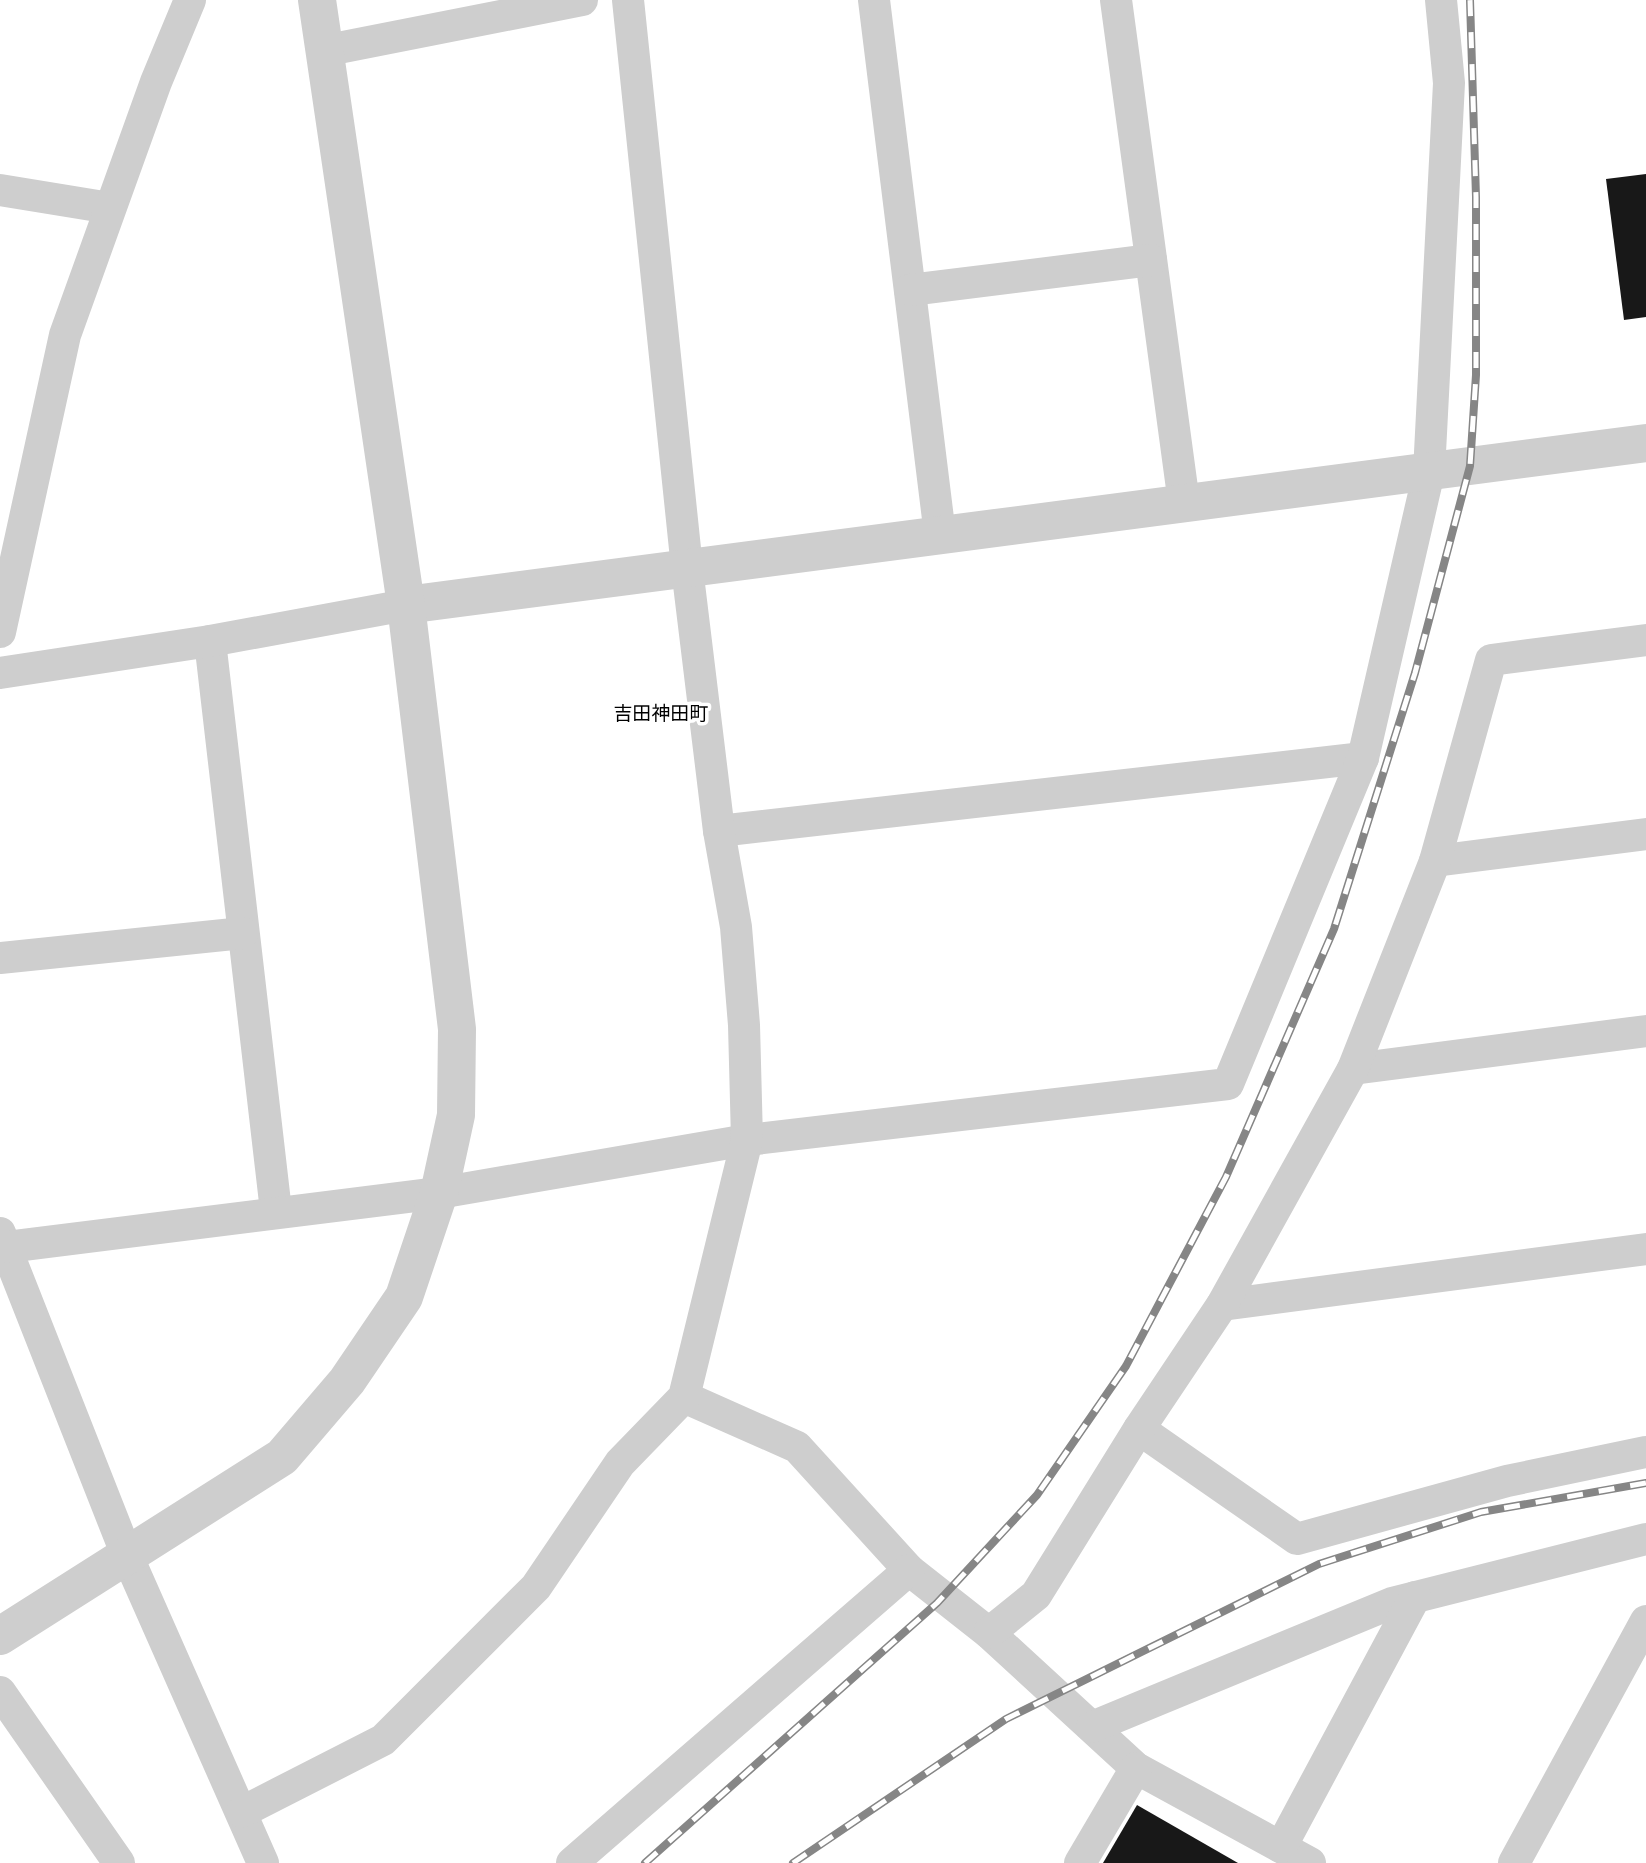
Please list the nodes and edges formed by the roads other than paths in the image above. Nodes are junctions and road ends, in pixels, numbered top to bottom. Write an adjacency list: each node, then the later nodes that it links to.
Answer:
1 (190, 0): 10 (street)
2 (317, 0): 8 (street)
3 (582, 0): 8 (street)
4 (628, 0): 17 (street)
5 (874, 0): 12 (street)
6 (1116, 0): 11 (street)
7 (1441, 0): 14 (street)
8 (323, 51): 18 (street)
9 (0, 190): 10 (street)
10 (110, 208): 19 (street)
11 (1152, 260): 12 (street); 15 (street)
12 (910, 290): 16 (street)
13 (1646, 443): 14 (street)
14 (1429, 472): 15 (street); 23 (street)
15 (1184, 503): 16 (street)
16 (940, 535): 17 (street)
17 (687, 568): 18 (street); 24 (street)
18 (406, 605): 21 (street); 32 (street)
19 (0, 632)
20 (1646, 640): 26 (street)
21 (210, 641): 22 (street); 27 (street)
22 (0, 673)
23 (1363, 758): 24 (street); 31 (street)
24 (719, 831): 31 (street)
25 (1646, 834): 26 (street)
26 (1435, 861): 30 (street)
27 (243, 933): 28 (street); 33 (street)
28 (0, 958)
29 (1646, 1031): 30 (street)
30 (1353, 1069): 36 (street)
31 (747, 1140): 32 (street); 37 (street)
32 (439, 1193): 33 (street); 41 (street)
33 (276, 1211): 34 (street)
34 (3, 1240): 41 (street)
35 (1646, 1250): 36 (street)
36 (1222, 1305): 38 (street)
37 (684, 1397): 42 (street); 50 (street)
38 (1139, 1429): 39 (street); 45 (street)
39 (1646, 1452)
40 (1646, 1539): 43 (street)
41 (127, 1553): 46 (street); 50 (street)
42 (909, 1570): 45 (street); 54 (street)
43 (1415, 1597): 48 (street); 51 (street)
44 (1646, 1621): 57 (street)
45 (989, 1633): 48 (street)
46 (0, 1636)
47 (0, 1692): 52 (street)
48 (1092, 1727): 49 (street)
49 (1136, 1768): 51 (street); 55 (street)
50 (242, 1812): 53 (street)
51 (1281, 1847): 56 (street)
52 (119, 1863)
53 (264, 1863)
54 (572, 1863)
55 (1080, 1863)
56 (1310, 1863)
57 (1514, 1863)

